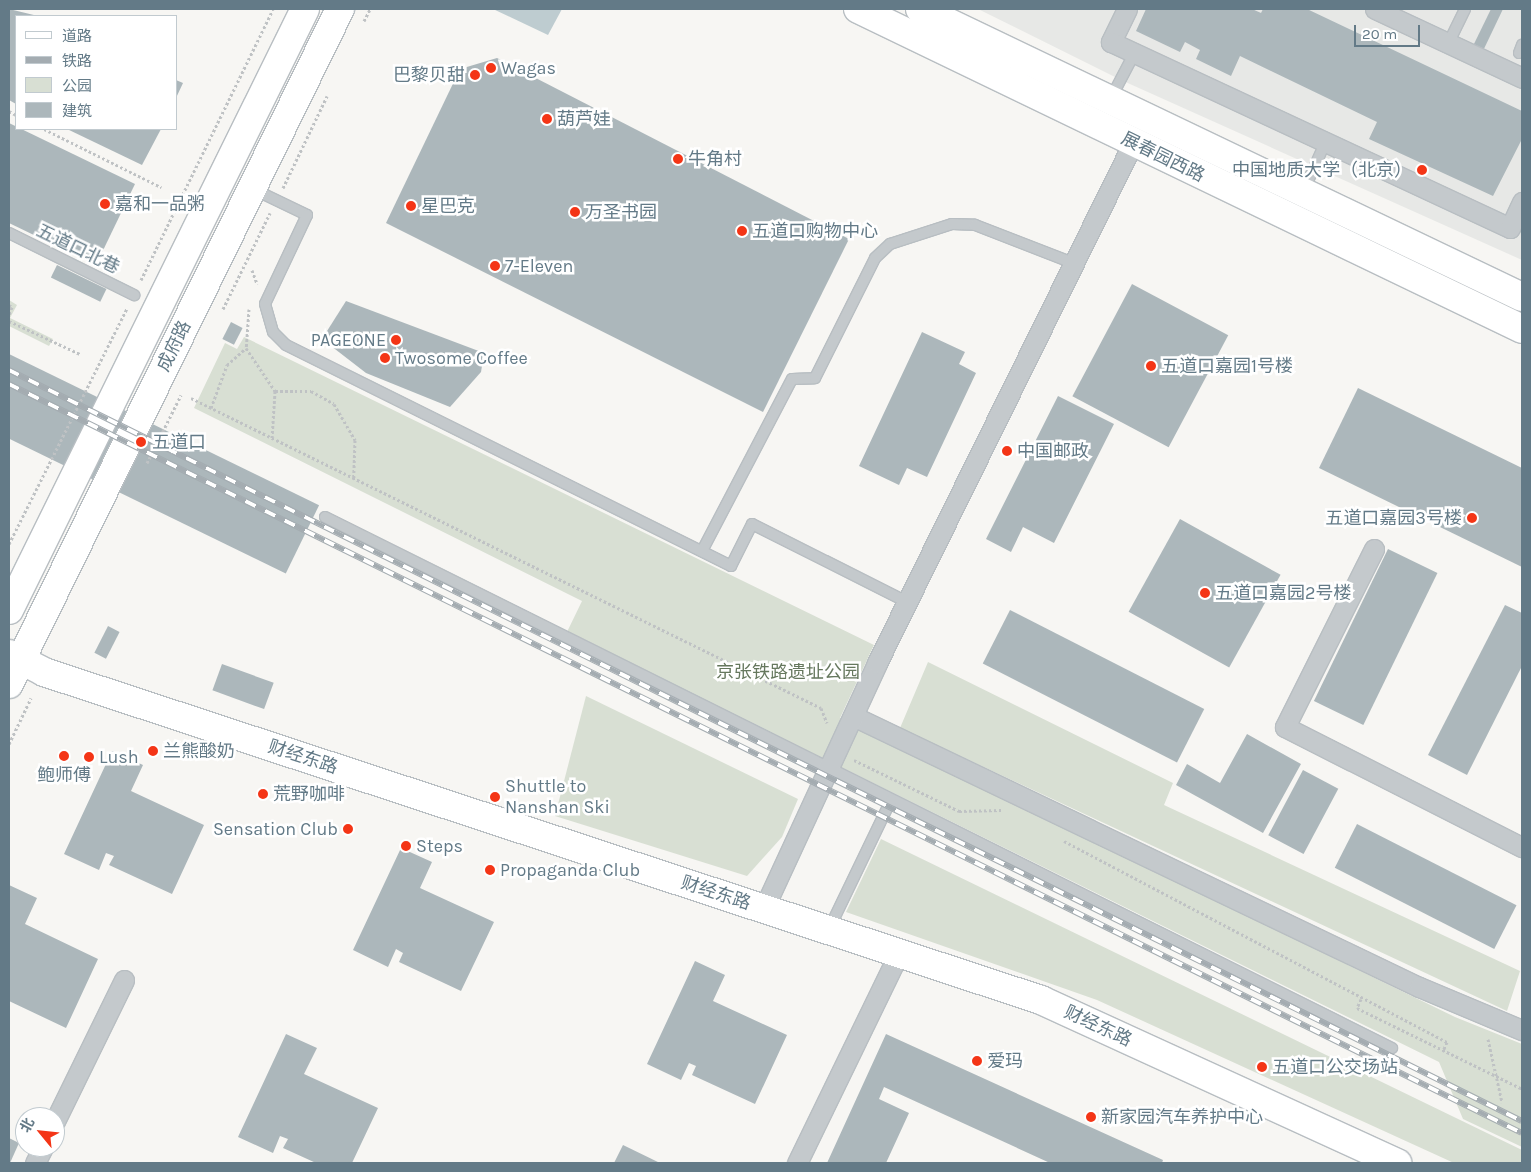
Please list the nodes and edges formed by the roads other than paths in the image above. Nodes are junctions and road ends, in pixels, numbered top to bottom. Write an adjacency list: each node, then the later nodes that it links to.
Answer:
1 (305, 9): 27 (main road, 成府路)
2 (340, 9): 15 (main road, 成府路)
3 (858, 9): 12 (main road, 展春园西路)
4 (920, 9): 11 (main road, 展春园西路)
5 (1127, 9): 9 (street)
6 (1375, 9): 8 (street)
7 (1464, 9): 8 (lane)
8 (1448, 44): 10 (street)
9 (1135, 52): 11 (lane); 13 (street)
10 (1522, 78)
11 (1110, 101): 12 (lane); 16 (main road, 展春园西路)
12 (1098, 125): 14 (main road, 展春园西路)
13 (1326, 141): 16 (lane); 17 (street)
14 (1133, 143): 19 (street); 22 (main road, 展春园西路)
15 (252, 188): 25 (lane); 28 (main road, 成府路)
16 (1302, 192): 21 (main road, 展春园西路)
17 (1522, 202)
18 (9, 233): 20 (lane, 五道口北巷)
19 (1073, 263): 25 (lane); 26 (street)
20 (134, 295)
21 (1522, 297)
22 (1522, 330)
23 (326, 517): 30 (lane)
24 (1374, 549): 32 (street)
25 (702, 551): 26 (lane)
26 (907, 602): 29 (street)
27 (9, 610)
28 (11, 666): 33 (main road, 财经东路)
29 (853, 716): 30 (street); 37 (street)
30 (829, 769): 31 (lane); 33 (street)
31 (891, 800): 34 (lane); 38 (lane)
32 (1522, 848)
33 (764, 908): 34 (main road, 财经东路)
34 (828, 930): 35 (main road, 财经东路)
35 (899, 953): 40 (street); 41 (main road, 财经东路)
36 (124, 980): 39 (street)
37 (1521, 1024)
38 (1392, 1048)
39 (62, 1107)
40 (797, 1163)
41 (1397, 1163)

